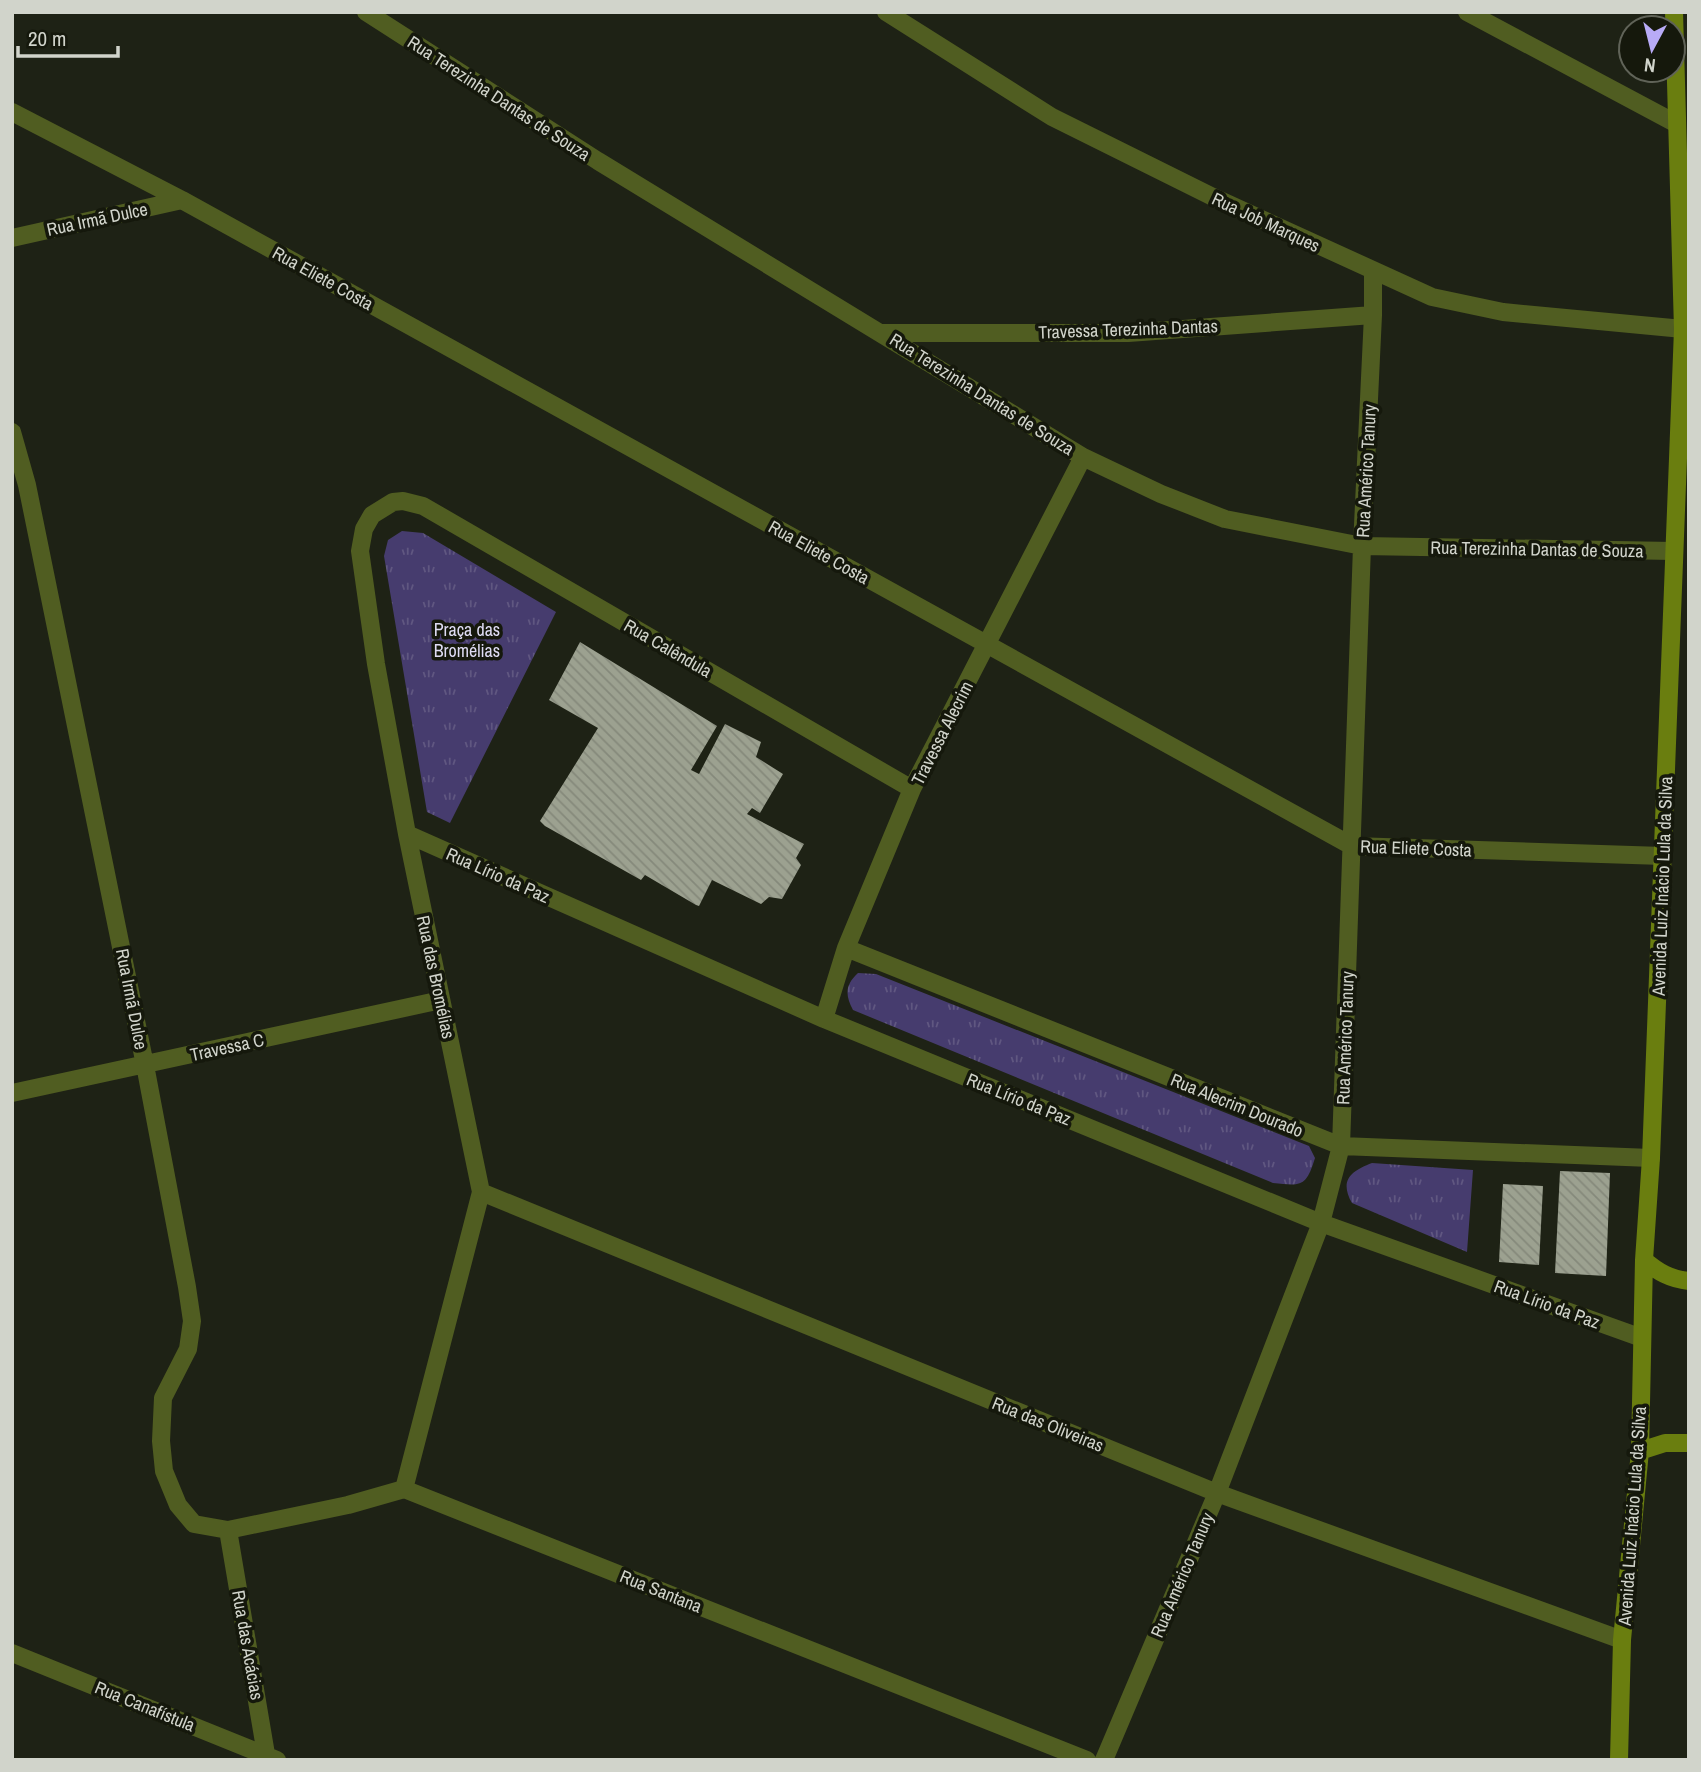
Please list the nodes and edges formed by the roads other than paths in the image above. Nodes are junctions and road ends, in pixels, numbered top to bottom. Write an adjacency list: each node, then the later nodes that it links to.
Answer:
1 (366, 12): 12 (street, Rua Terezinha Dantas de Souza)
2 (886, 12): 9 (street, Rua Job Marques)
3 (1467, 12): 6 (street)
4 (1674, 12): 6 (street, Avenida Luiz Inácio Lula da Silva)
5 (12, 112): 7 (street, Rua Eliete Costa)
6 (1676, 124): 11 (street, Avenida Luiz Inácio Lula da Silva)
7 (182, 200): 8 (street, Rua Irmã Dulce); 18 (street, Rua Eliete Costa)
8 (12, 238)
9 (1373, 271): 10 (street, Rua Américo Tanury); 11 (street, Rua Job Marques)
10 (1373, 315): 12 (street, Travessa Terezinha Dantas); 16 (street, Rua Américo Tanury)
11 (1683, 329): 17 (street, Avenida Luiz Inácio Lula da Silva)
12 (882, 333): 14 (street, Rua Terezinha Dantas de Souza)
13 (12, 432): 26 (street, Rua Irmã Dulce)
14 (1083, 457): 16 (street, Rua Terezinha Dantas de Souza); 18 (street, Travessa Alecrim)
15 (423, 506): 19 (street, Rua Calêndula); 20 (street, Rua das Bromélias)
16 (1362, 546): 17 (street, Rua Terezinha Dantas de Souza); 21 (street, Rua Américo Tanury)
17 (1674, 551): 22 (street, Avenida Luiz Inácio Lula da Silva)
18 (987, 644): 19 (street, Travessa Alecrim); 21 (street, Rua Eliete Costa)
19 (912, 789): 23 (street, Travessa Alecrim)
20 (407, 834): 24 (street, Rua das Bromélias); 25 (street, Rua Lírio da Paz)
21 (1352, 846): 22 (street, Rua Eliete Costa); 28 (street, Rua Américo Tanury)
22 (1663, 856): 29 (street, Avenida Luiz Inácio Lula da Silva)
23 (846, 948): 25 (street, Travessa Alecrim); 28 (street, Rua Alecrim Dourado)
24 (441, 1000): 26 (street, Travessa C); 30 (street, Rua das Bromélias)
25 (824, 1019): 31 (street, Rua Lírio da Paz)
26 (145, 1065): 27 (street, Travessa C); 39 (street, Rua Irmã Dulce)
27 (12, 1093)
28 (1341, 1146): 29 (street, Rua Alecrim Dourado); 31 (street, Rua Américo Tanury)
29 (1651, 1158): 32 (street, Avenida Luiz Inácio Lula da Silva)
30 (481, 1192): 37 (street, Rua das Bromélias); 38 (street, Rua das Oliveiras)
31 (1321, 1223): 34 (street, Rua Lírio da Paz); 38 (street, Rua Américo Tanury)
32 (1644, 1260): 33 (street); 34 (street, Avenida Luiz Inácio Lula da Silva)
33 (1689, 1281)
34 (1642, 1338): 36 (street, Avenida Luiz Inácio Lula da Silva)
35 (1689, 1443): 36 (street)
36 (1640, 1451): 40 (street, Avenida Luiz Inácio Lula da Silva)
37 (404, 1489): 39 (street); 43 (street, Rua Santana)
38 (1217, 1493): 40 (street, Rua das Oliveiras); 44 (street, Rua Américo Tanury)
39 (228, 1530): 42 (street, Rua das Acácias)
40 (1622, 1640): 45 (street, Avenida Luiz Inácio Lula da Silva)
41 (12, 1653): 42 (street, Rua Canafístula)
42 (270, 1758)
43 (1087, 1760)
44 (1104, 1760)
45 (1619, 1760)

